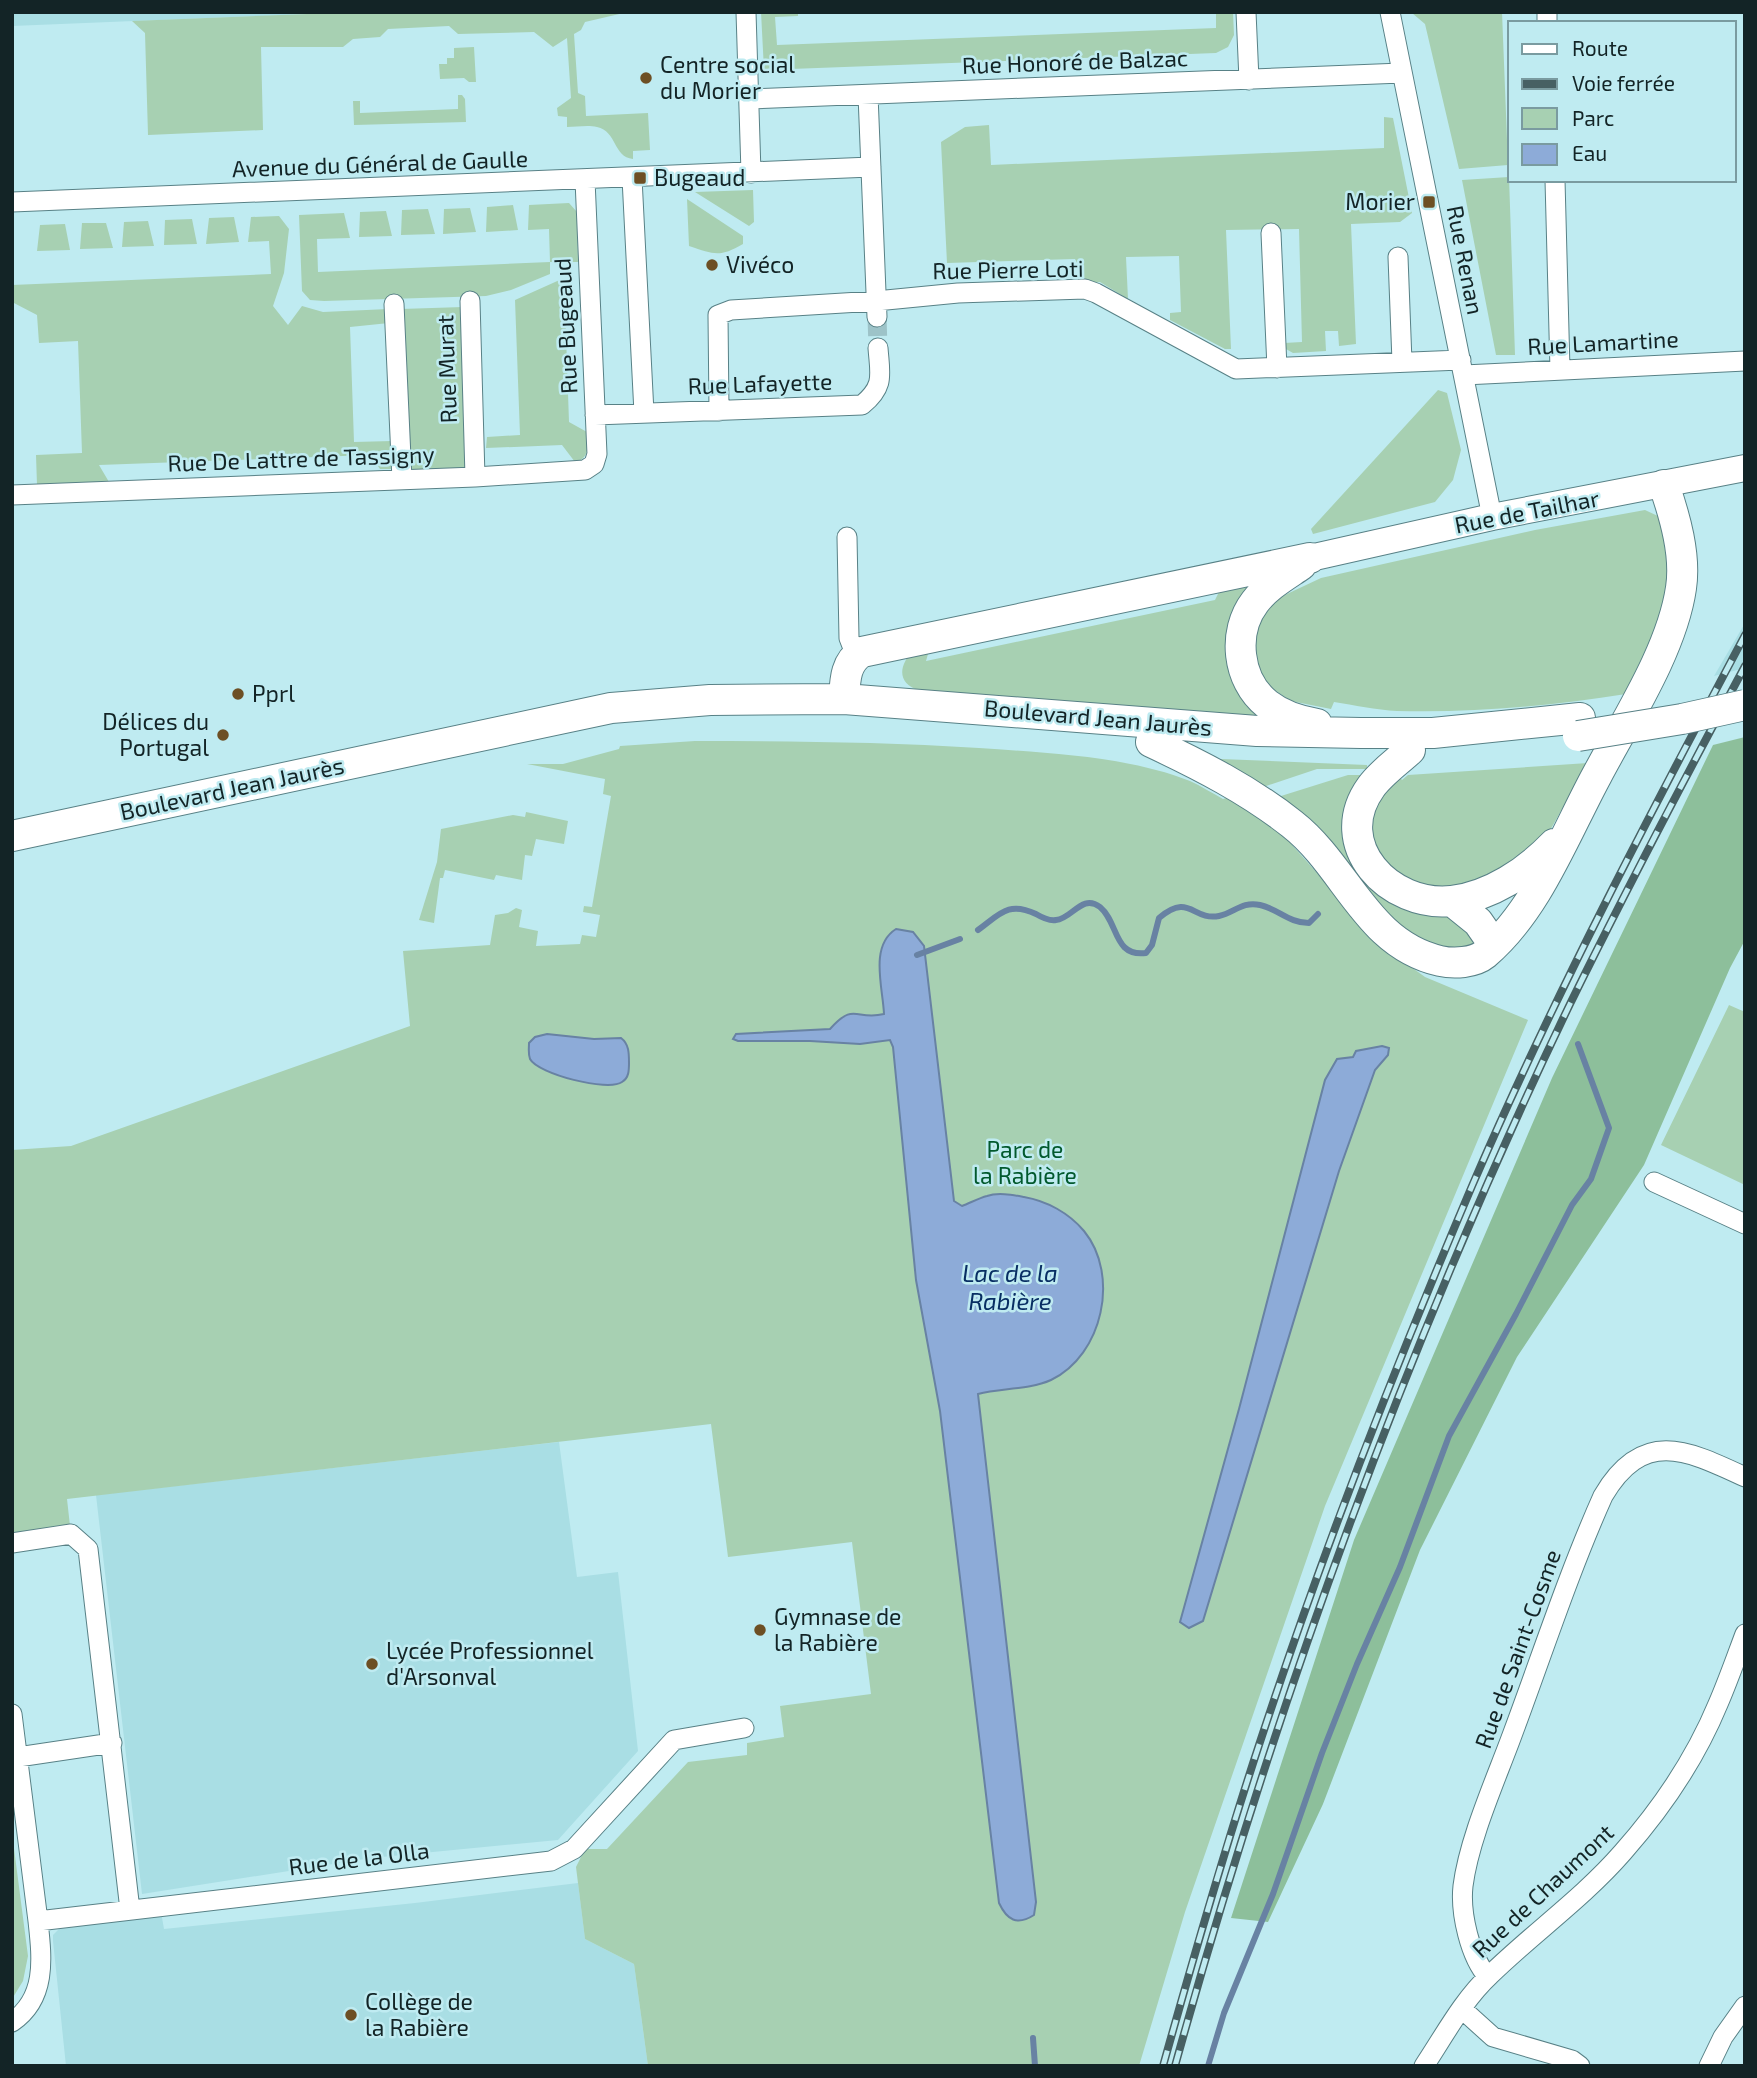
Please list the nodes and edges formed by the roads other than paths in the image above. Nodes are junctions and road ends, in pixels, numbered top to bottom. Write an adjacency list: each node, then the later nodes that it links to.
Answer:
1 (746, 12): 7 (street)
2 (1246, 12): 5 (street)
3 (1390, 12): 4 (street, Rue Renan)
4 (1402, 74): 5 (street, Rue Honoré de Balzac); 23 (street, Rue Renan)
5 (1249, 80): 6 (street, Rue Honoré de Balzac)
6 (868, 95): 7 (street, Rue Honoré de Balzac); 8 (street)
7 (749, 99): 9 (street)
8 (871, 167): 9 (street, Avenue du Général de Gaulle); 18 (street)
9 (751, 173): 10 (street, Avenue du Général de Gaulle)
10 (632, 178): 11 (street, Avenue du Général de Gaulle); 26 (street)
11 (585, 180): 13 (street, Avenue du Général de Gaulle); 27 (street, Rue Bugeaud)
12 (1555, 182): 24 (street)
13 (12, 202)
14 (1271, 233): 22 (street)
15 (1398, 257): 21 (street)
16 (470, 301): 30 (street, Rue Murat)
17 (394, 304): 31 (street)
18 (877, 309): 22 (street, Rue Pierre Loti); 25 (street, Rue Pierre Loti)
19 (878, 348): 25 (street, Rue Lafayette)
20 (1745, 361): 24 (street, Rue Lamartine)
21 (1402, 362): 22 (street, Rue Pierre Loti); 23 (street, Rue Pierre Loti)
22 (1277, 368)
23 (1462, 368): 24 (street, Rue Lamartine); 34 (street, Rue Renan)
24 (1560, 370)
25 (719, 411): 26 (street, Rue Lafayette)
26 (644, 413): 27 (street, Rue Lafayette)
27 (595, 415): 28 (street, Rue Bugeaud)
28 (590, 468): 30 (street, Rue De Lattre de Tassigny)
29 (1745, 468): 32 (street, Rue de Tailhar)
30 (475, 477): 31 (street, Rue De Lattre de Tassigny)
31 (402, 480): 33 (street, Rue De Lattre de Tassigny)
32 (1664, 485): 34 (street, Rue de Tailhar); 46 (main road)
33 (12, 495)
34 (1492, 517): 36 (street, Rue de Tailhar)
35 (847, 537): 37 (street)
36 (1310, 558): 37 (main road); 42 (main road)
37 (856, 656): 39 (main road)
38 (1745, 685): 41 (main road, Boulevard Jean Jaurès)
39 (844, 699): 42 (main road, Boulevard Jean Jaurès); 44 (main road, Boulevard Jean Jaurès)
40 (1745, 705): 41 (main road, Boulevard Jean Jaurès, bridge)
41 (1579, 727): 42 (main road, Boulevard Jean Jaurès); 45 (main road, Boulevard Jean Jaurès)
42 (1361, 733)
43 (1151, 742): 44 (main road, Boulevard Jean Jaurès); 45 (main road, Boulevard Jean Jaurès); 49 (main road)
44 (451, 744): 47 (main road, Boulevard Jean Jaurès)
45 (1410, 750): 48 (main road)
46 (1567, 832): 48 (main road); 49 (main road)
47 (12, 836)
48 (1452, 901): 49 (main road)
49 (1494, 945)
50 (1654, 1182): 51 (street)
51 (1745, 1224)
52 (1745, 1477): 61 (street, Rue de Saint-Cosme)
53 (12, 1543): 57 (street)
54 (1745, 1634): 61 (street, Rue de Chaumont)
55 (12, 1714): 58 (street)
56 (744, 1728): 59 (street, Rue de la Olla)
57 (112, 1743): 58 (street); 59 (street)
58 (18, 1757): 60 (street)
59 (131, 1910): 60 (street, Rue de la Olla)
60 (38, 1921): 64 (street)
61 (1488, 1977): 63 (street, Rue de Chaumont)
62 (1745, 2006): 67 (street)
63 (1462, 2009): 65 (street, Rue de Chaumont); 66 (street)
64 (12, 2022)
65 (1424, 2066)
66 (1580, 2066)
67 (1709, 2066)

